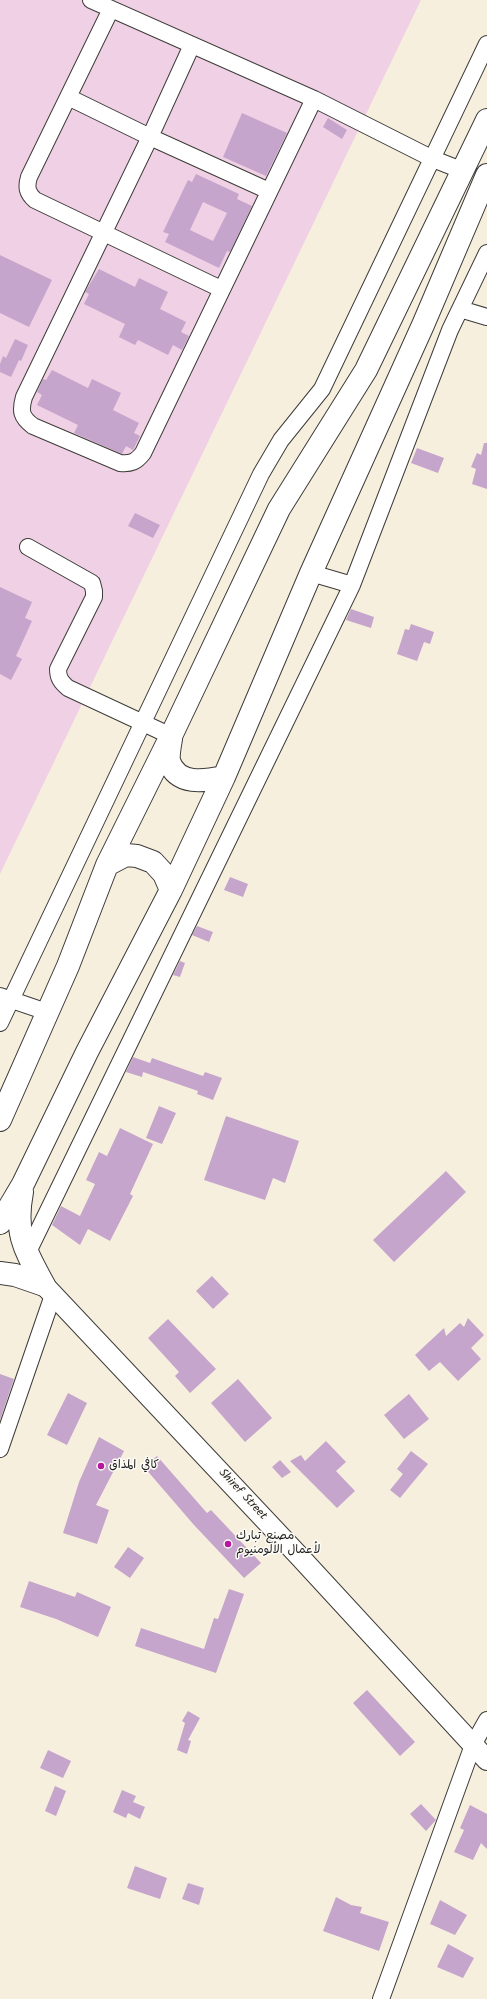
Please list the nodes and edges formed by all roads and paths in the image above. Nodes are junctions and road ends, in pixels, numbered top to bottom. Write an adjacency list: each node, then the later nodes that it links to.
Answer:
1 (91, 0): 2 (street)
2 (111, 9): 4 (street); 5 (street)
3 (487, 44): 9 (street)
4 (192, 45): 6 (street); 8 (street)
5 (68, 97): 8 (street); 13 (street)
6 (314, 99): 9 (street); 12 (street)
7 (487, 120): 10 (highway)
8 (150, 137): 12 (street); 13 (street)
9 (433, 159): 10 (street); 21 (street)
10 (461, 170): 22 (highway)
11 (487, 175): 19 (highway)
12 (269, 191): 15 (street)
13 (102, 233): 15 (street); 15 (street)
14 (487, 253): 16 (street)
15 (221, 289)
16 (460, 309): 17 (street); 20 (street)
17 (487, 317)
18 (28, 547): 21 (street)
19 (311, 573): 20 (street); 23 (highway)
20 (352, 585): 32 (street)
21 (142, 722): 22 (street); 26 (street)
22 (171, 736): 23 (highway); 24 (highway)
23 (224, 777): 25 (highway)
24 (107, 865): 25 (highway); 27 (highway)
25 (171, 890): 30 (highway)
26 (6, 998): 27 (street); 28 (street)
27 (48, 1012): 29 (highway)
28 (0, 1023)
29 (0, 1120)
30 (23, 1184): 31 (highway); 32 (highway)
31 (0, 1223)
32 (27, 1254): 34 (highway)
33 (0, 1273): 34 (highway)
34 (48, 1290): 35 (street); 37 (main road, Shiref Street)
35 (0, 1449)
36 (487, 1720): 37 (street)
37 (473, 1745): 38 (main road, Shiref Street); 39 (street)
38 (487, 1760)
39 (381, 1999)

